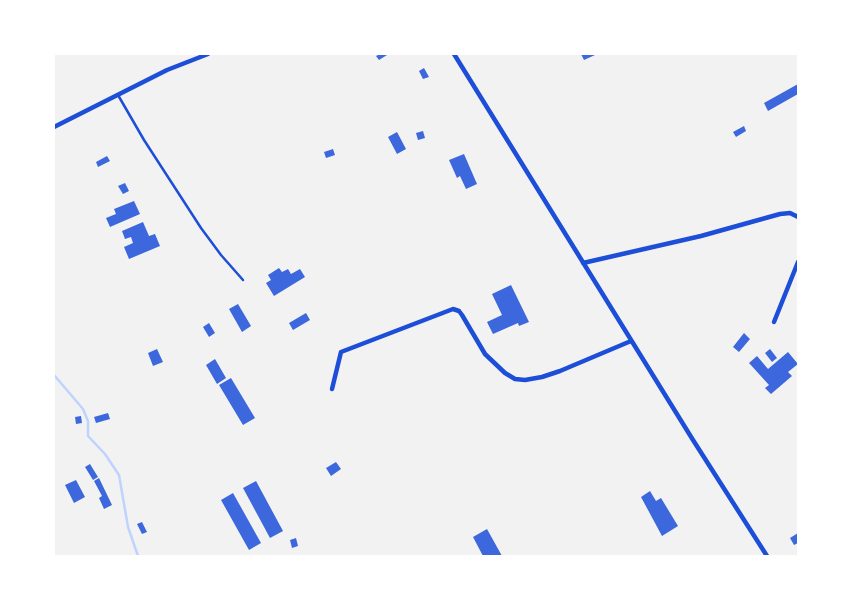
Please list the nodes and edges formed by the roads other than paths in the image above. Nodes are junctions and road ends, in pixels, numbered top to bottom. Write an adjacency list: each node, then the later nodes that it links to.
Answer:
1 (208, 54): 3 (street)
2 (454, 54): 7 (street)
3 (118, 95): 4 (street); 8 (lane)
4 (54, 127)
5 (798, 217): 7 (street)
6 (798, 262): 9 (street)
7 (583, 263): 10 (street)
8 (243, 280)
9 (774, 322)
10 (631, 341): 11 (street); 12 (street)
11 (332, 389)
12 (767, 556)

